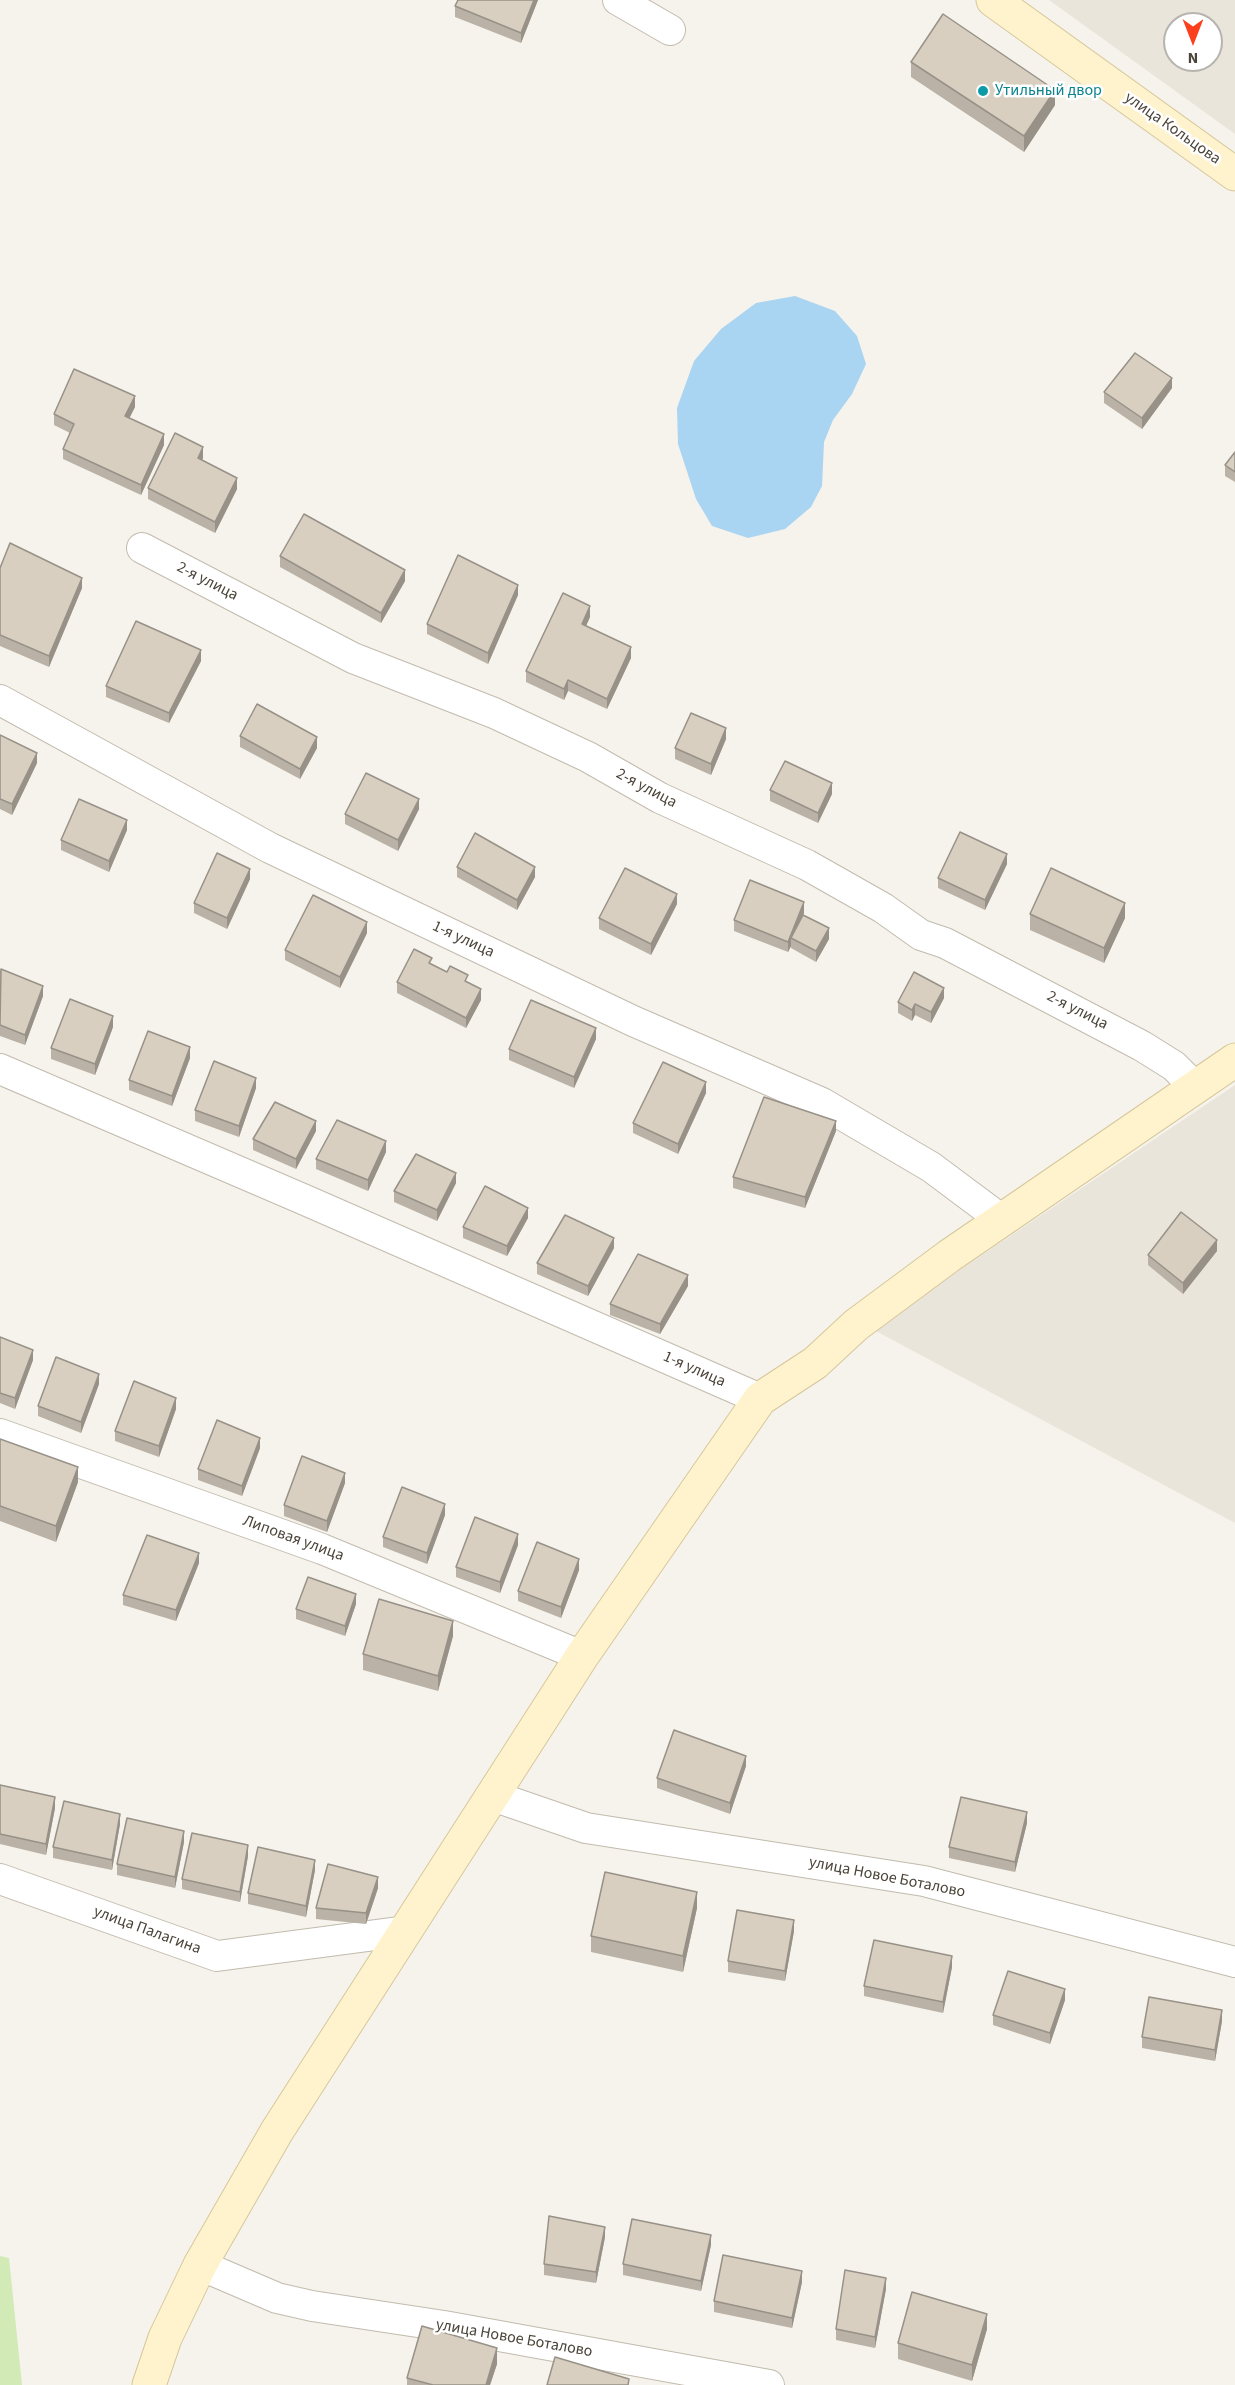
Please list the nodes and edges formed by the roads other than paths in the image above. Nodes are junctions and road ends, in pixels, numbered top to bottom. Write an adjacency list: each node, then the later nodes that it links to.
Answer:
1 (618, 0): 3 (street)
2 (993, 0): 4 (street, улица Кольцова)
3 (670, 30)
4 (1235, 174)
5 (142, 548): 9 (street, 2-я улица)
6 (0, 700): 10 (street, 1-я улица)
7 (1235, 1060): 9 (street)
8 (0, 1069): 11 (street, 1-я улица)
9 (1196, 1088): 10 (street)
10 (1002, 1220): 11 (street)
11 (760, 1399): 13 (street)
12 (0, 1434): 13 (street, Липовая улица)
13 (582, 1656): 14 (street)
14 (493, 1796): 16 (street); 17 (street, улица Новое Боталово)
15 (0, 1879): 16 (street, улица Палагина)
16 (406, 1931): 18 (street)
17 (1235, 1962)
18 (200, 2265): 19 (street); 20 (street, улица Новое Боталово)
19 (148, 2385)
20 (769, 2385)

